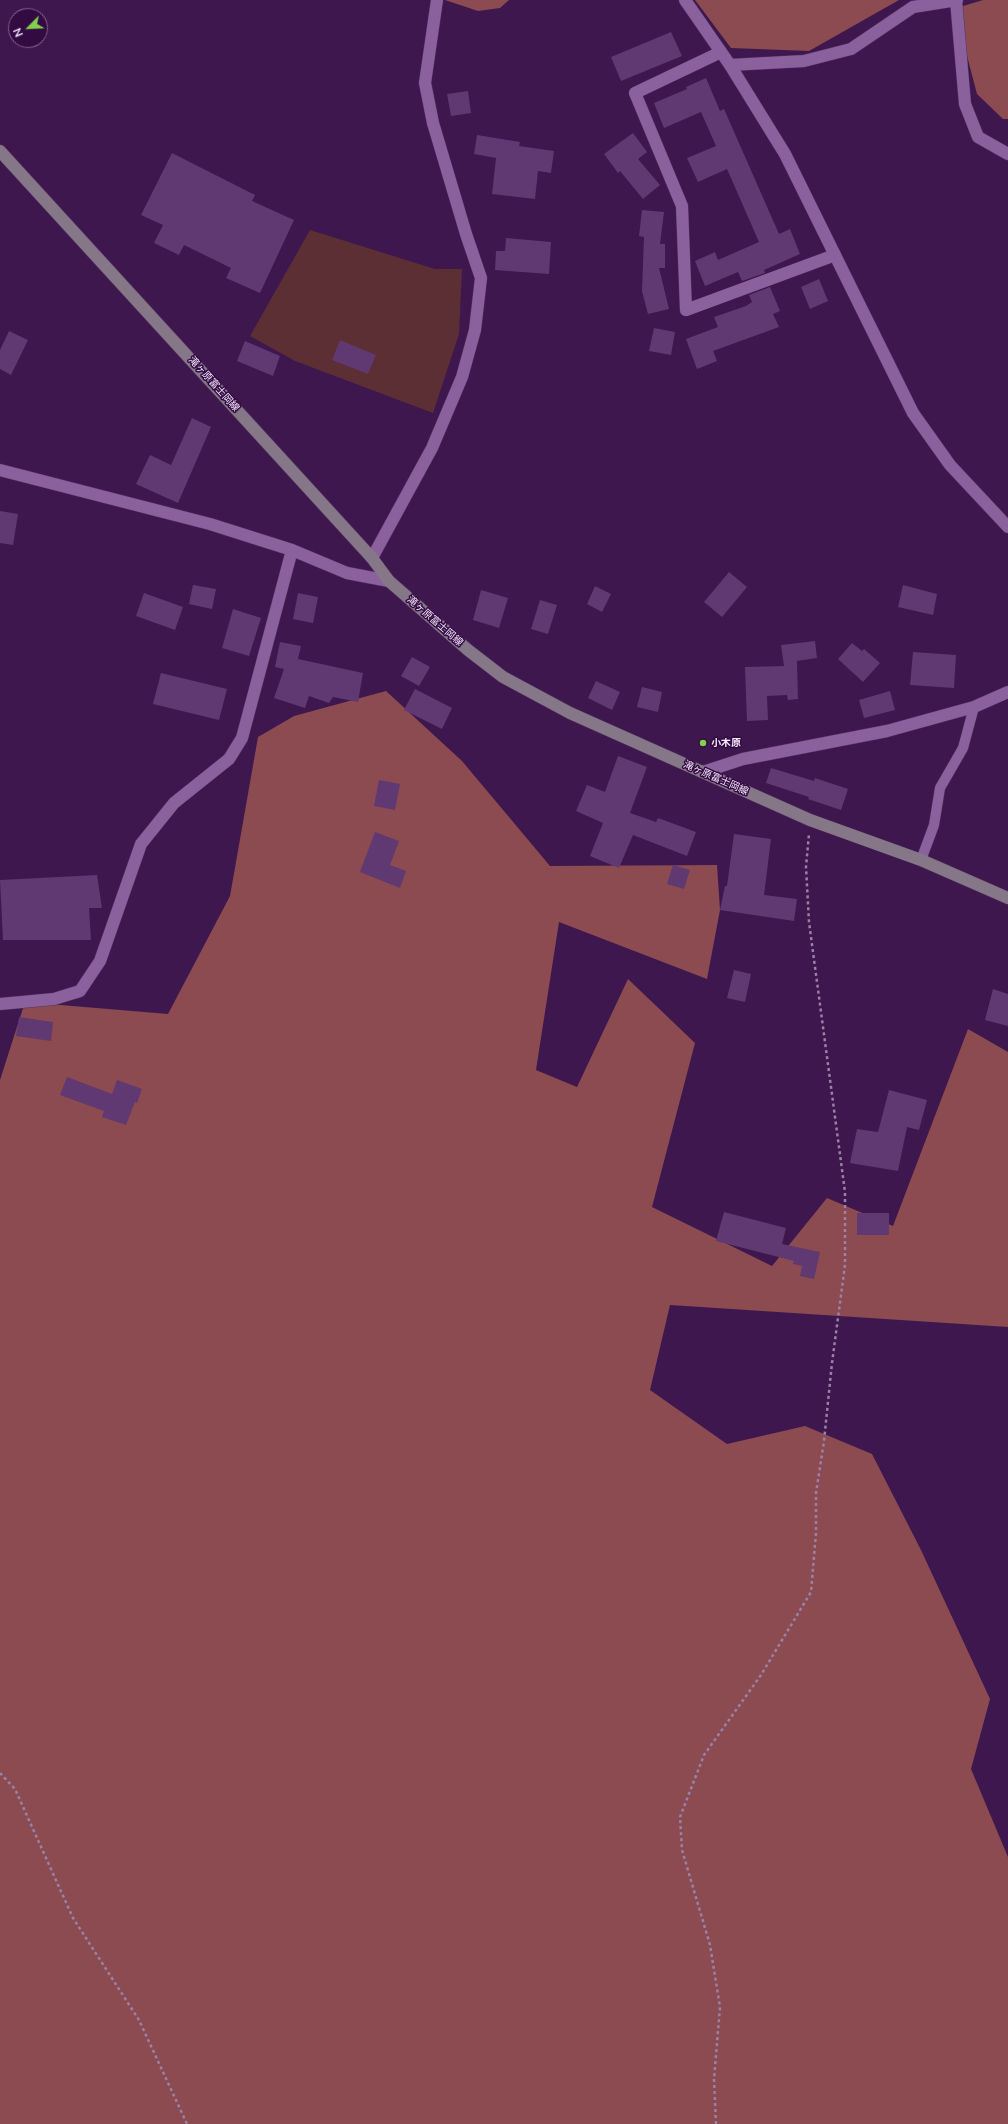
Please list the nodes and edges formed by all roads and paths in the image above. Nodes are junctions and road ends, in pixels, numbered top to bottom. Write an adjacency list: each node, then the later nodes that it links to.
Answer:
1 (437, 0): 12 (street)
2 (685, 0): 4 (street)
3 (956, 0): 5 (street); 7 (street)
4 (721, 52): 5 (street); 8 (street)
5 (730, 65): 8 (street)
6 (0, 151): 12 (main road, 滝ヶ原富士岡線)
7 (1008, 154)
8 (834, 255): 10 (street)
9 (0, 470): 11 (street)
10 (1008, 527)
11 (292, 550): 13 (street); 20 (street)
12 (372, 558): 13 (main road, 滝ヶ原富士岡線)
13 (389, 581): 16 (main road, 滝ヶ原富士岡線)
14 (1008, 692): 15 (street)
15 (974, 707): 16 (street); 18 (lane)
16 (703, 772): 17 (main road, 滝ヶ原富士岡線)
17 (810, 820): 18 (main road, 滝ヶ原富士岡線); 23 (path)
18 (921, 860): 19 (main road, 滝ヶ原富士岡線)
19 (1008, 898)
20 (0, 1004)
21 (0, 1773): 22 (path)
22 (187, 2124)
23 (716, 2124)

